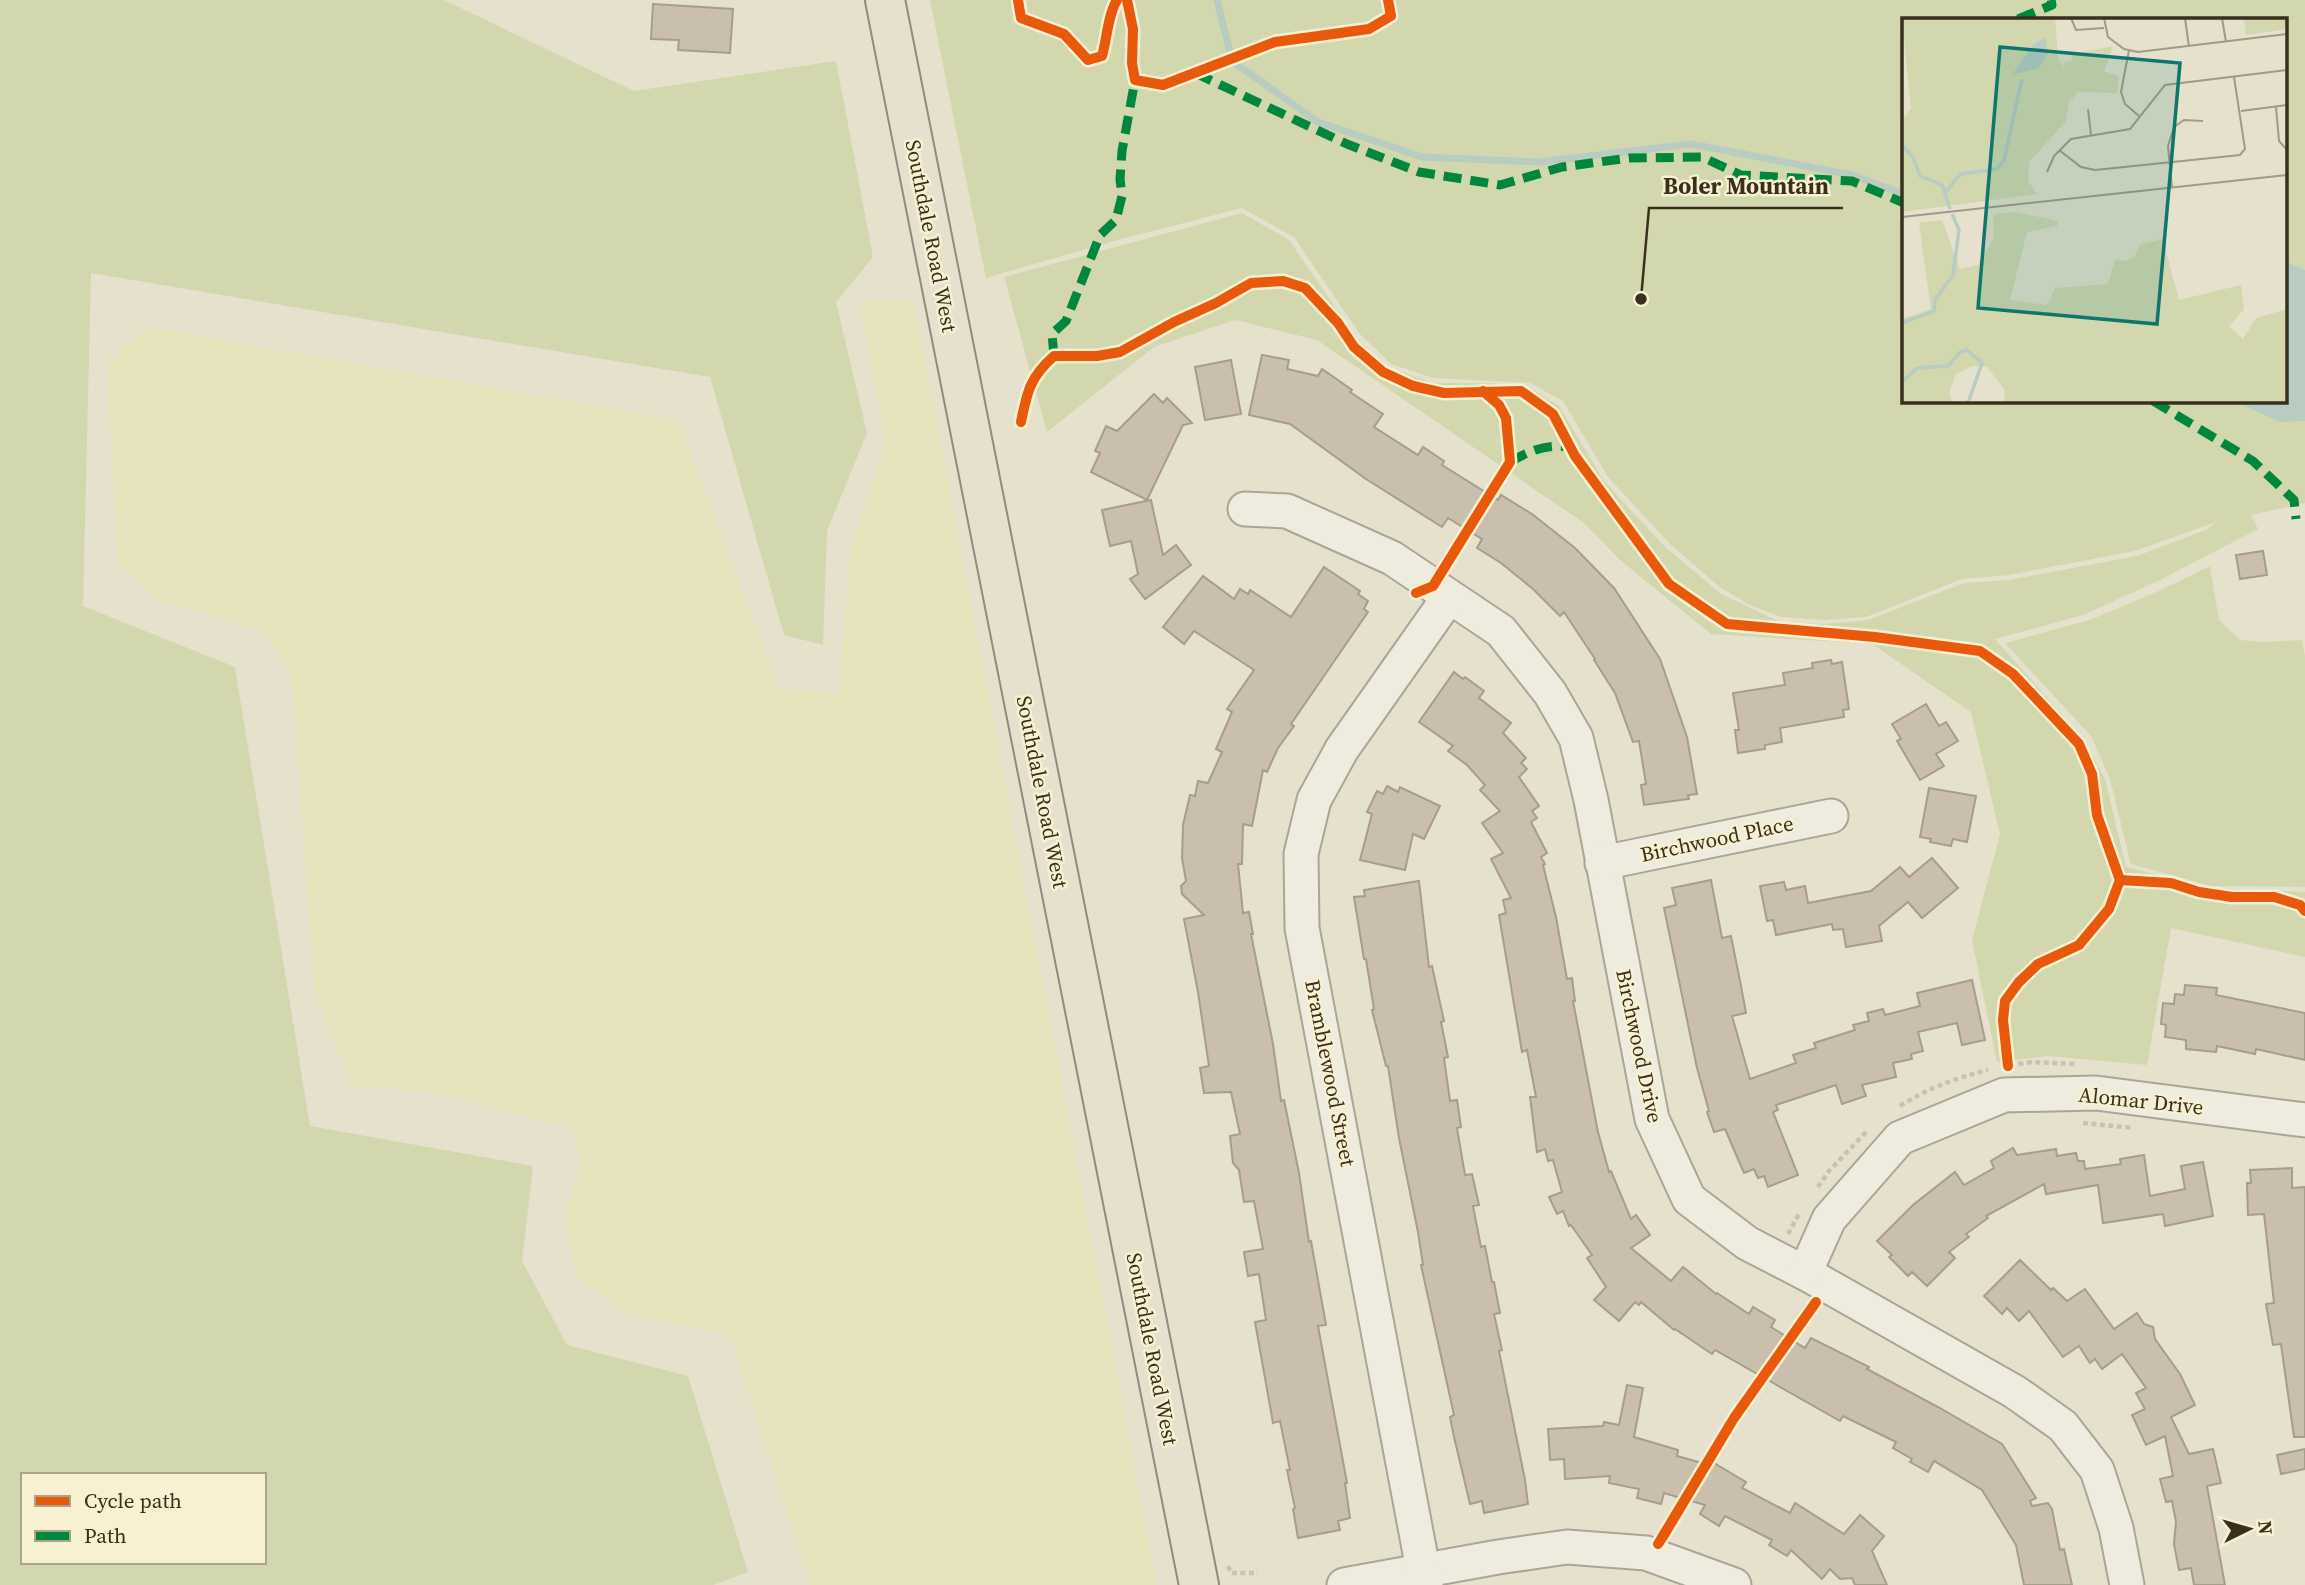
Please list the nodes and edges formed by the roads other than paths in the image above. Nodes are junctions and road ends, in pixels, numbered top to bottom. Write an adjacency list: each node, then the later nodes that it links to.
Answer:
1 (884, 0): 8 (main road, Southdale Road West)
2 (1245, 509): 3 (street, Birchwood Drive)
3 (1449, 597): 5 (street, Birchwood Drive); 9 (street, Bramblewood Street)
4 (1831, 816): 5 (street, Birchwood Place)
5 (1602, 863): 7 (street, Birchwood Drive)
6 (2305, 1120): 7 (street, Alomar Drive)
7 (1805, 1273): 12 (street, Birchwood Drive)
8 (1213, 1574)
9 (1425, 1578): 10 (street); 11 (street)
10 (1344, 1585)
11 (1734, 1585)
12 (2127, 1585)

